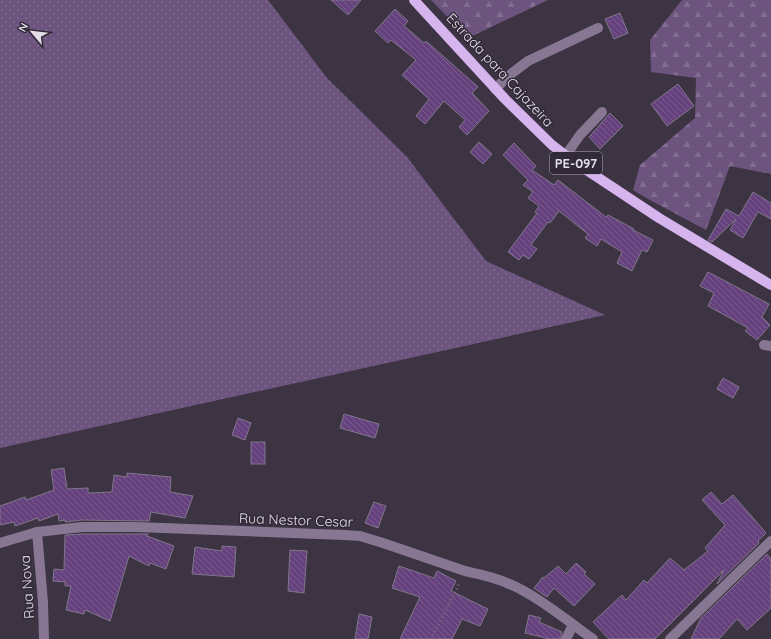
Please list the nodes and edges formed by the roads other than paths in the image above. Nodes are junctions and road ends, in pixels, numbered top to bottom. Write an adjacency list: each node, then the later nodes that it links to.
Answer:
1 (414, 0): 3 (main road, Estrada para Cajazeira / PE-097)
2 (598, 28): 3 (street)
3 (495, 89): 5 (main road, Estrada para Cajazeira / PE-097)
4 (602, 112): 5 (street)
5 (566, 155): 6 (main road, Estrada para Cajazeira / PE-097)
6 (771, 286)
7 (37, 532): 9 (street, Rua Nestor Cesar); 10 (street, Rua Nestor Cesar); 11 (street, Rua Nova)
8 (771, 541): 14 (street)
9 (0, 543)
10 (573, 625): 12 (street); 13 (street, Rua Nestor Cesar)
11 (44, 639)
12 (566, 639)
13 (593, 639)
14 (670, 639)

